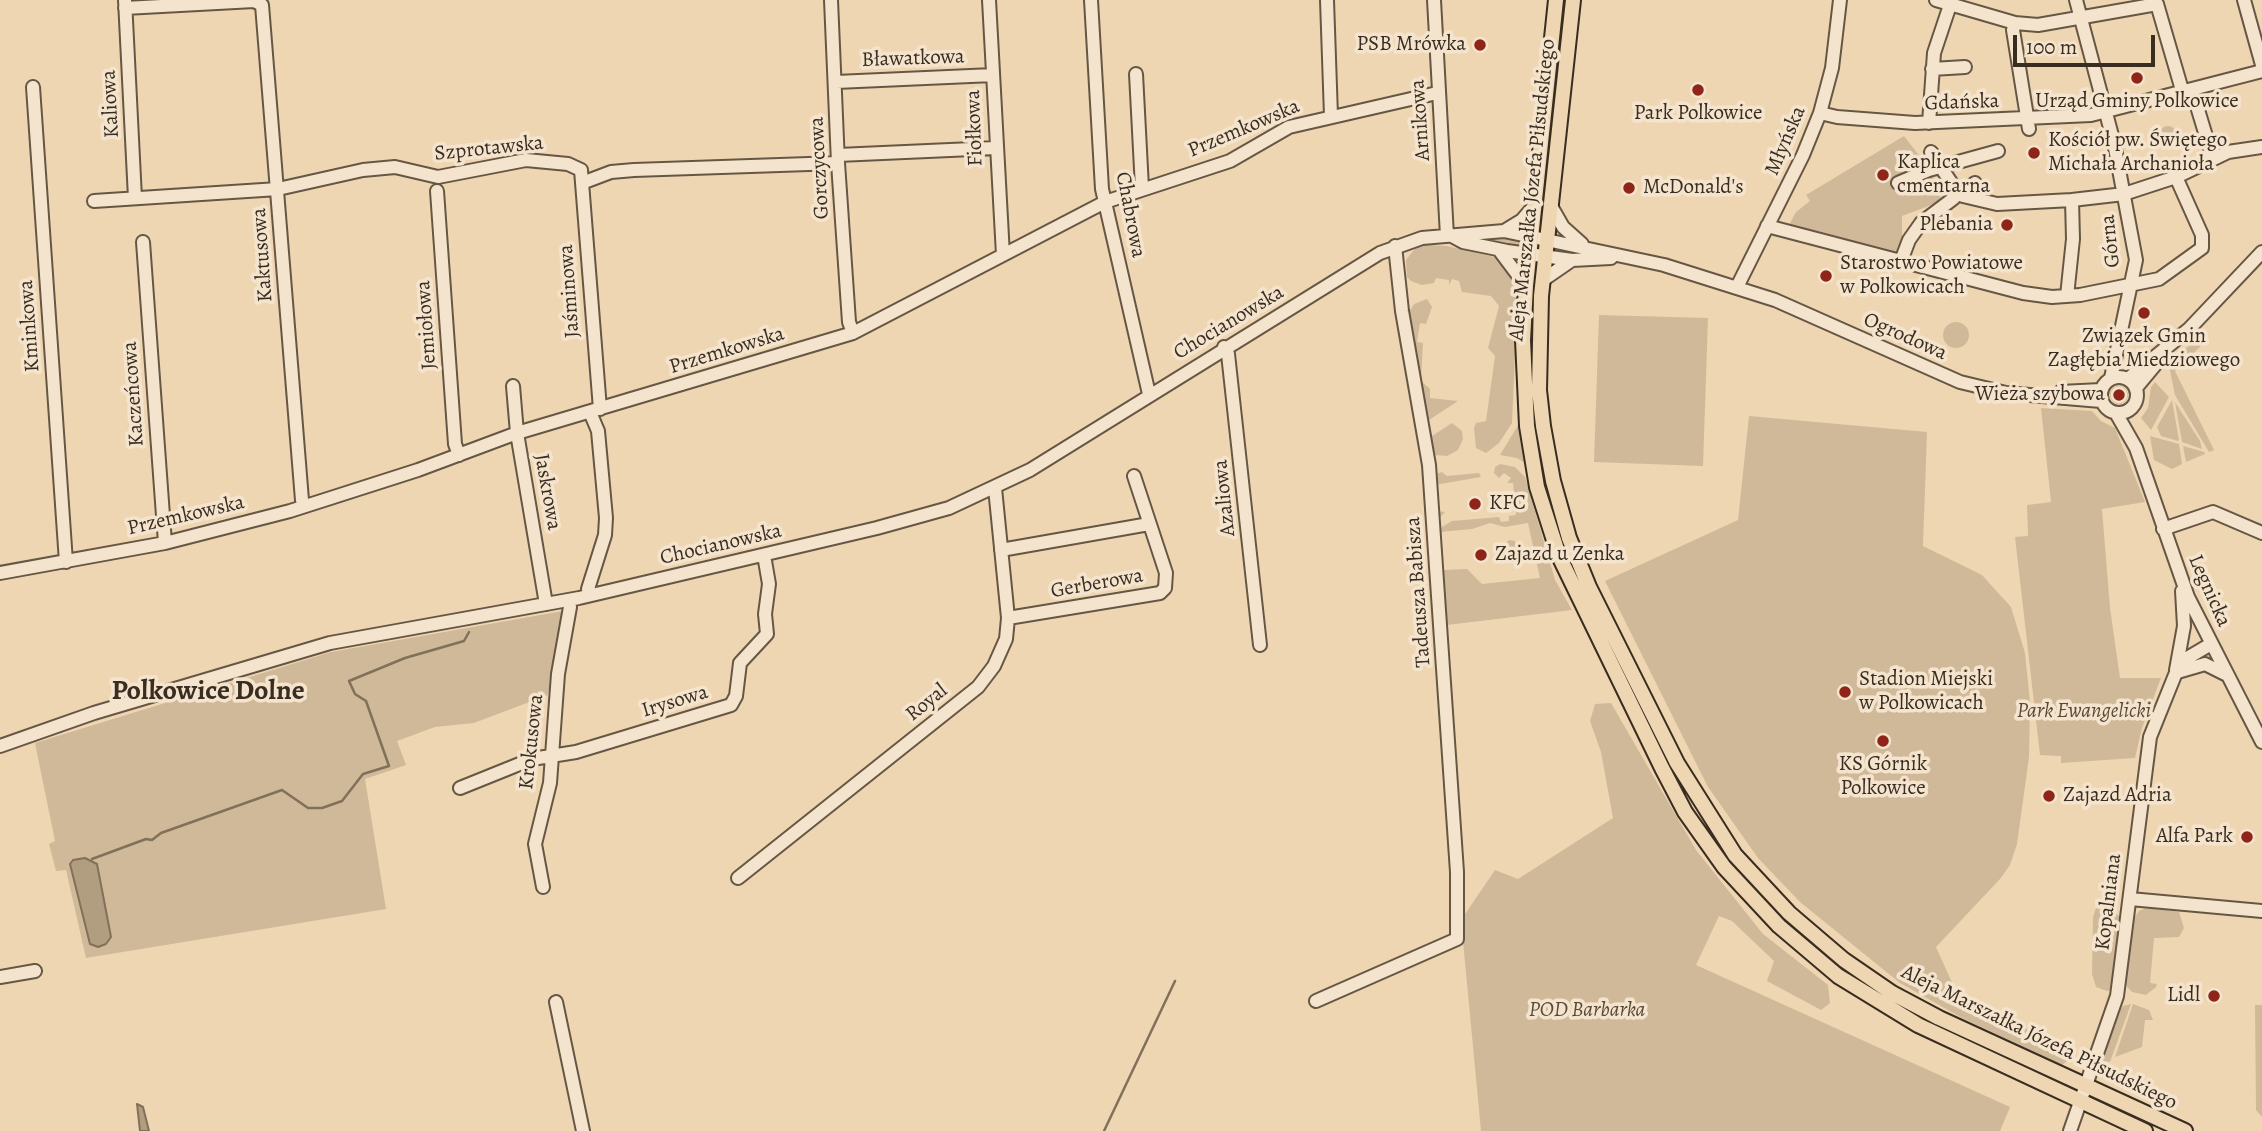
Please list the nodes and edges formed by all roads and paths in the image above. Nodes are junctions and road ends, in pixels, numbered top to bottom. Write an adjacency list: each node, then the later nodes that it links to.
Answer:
1 (831, 0): 24 (street, Gorczycowa)
2 (989, 0): 23 (street, Fiołkowa)
3 (1091, 0): 52 (street, Chabrowa)
4 (1327, 0): 30 (street)
5 (1434, 0): 27 (street, Arnikowa)
6 (1556, 0): 53 (main road, Aleja Marszałka Józefa Piłsudskiego)
7 (1573, 0): 54 (main road, Aleja Marszałka Józefa Piłsudskiego)
8 (1840, 0): 29 (street, Młyńska)
9 (1936, 0): 15 (street)
10 (2076, 0): 16 (street, Górna)
11 (2244, 0): 18 (street)
12 (259, 2): 14 (street, Kaliowa); 45 (street, Kaktusowa)
13 (2158, 2): 16 (street); 26 (street)
14 (125, 4): 49 (street, Kaliowa)
15 (1950, 5): 17 (street); 20 (street)
16 (2081, 19): 17 (street); 28 (street, Górna)
17 (2015, 23): 32 (street)
18 (2262, 65)
19 (1965, 67): 20 (street)
20 (1932, 68): 31 (street)
21 (2262, 71): 26 (street, Gdańska)
22 (1136, 74): 44 (street)
23 (993, 75): 24 (street, Bławatkowa); 34 (street, Fiołkowa)
24 (836, 82): 37 (street, Gorczycowa)
25 (33, 87): 97 (street, Kminkowa)
26 (2187, 90): 28 (street, Gdańska); 38 (street)
27 (1437, 93): 30 (street, Przemkowska); 57 (street, Arnikowa)
28 (2105, 110): 32 (street, Gdańska); 48 (street, Górna)
29 (1820, 113): 31 (street, Gdańska); 55 (street, Młyńska)
30 (1332, 116): 44 (street, Przemkowska)
31 (1928, 123): 32 (street, Gdańska)
32 (2028, 124)
33 (2262, 147): 38 (street)
34 (995, 148): 37 (street); 66 (street, Fiołkowa)
35 (1998, 151): 39 (street)
36 (1931, 152): 39 (street)
37 (838, 159): 40 (street); 76 (street, Gorczycowa)
38 (2213, 159): 41 (street)
39 (1940, 166): 42 (street); 47 (street)
40 (581, 176): 45 (street, Szprotawska); 83 (street, Jaśminowa)
41 (2176, 177): 48 (street); 72 (street)
42 (1898, 183)
43 (1975, 183): 47 (street)
44 (1142, 188): 52 (street, Przemkowska)
45 (278, 189): 49 (street, Szprotawska); 90 (street, Kaktusowa)
46 (436, 191): 87 (street, Jemiołowa)
47 (1959, 194): 50 (street); 70 (street)
48 (2124, 194): 50 (street); 72 (street, Górna)
49 (135, 198): 51 (street, Szprotawska)
50 (2072, 200): 75 (street)
51 (94, 201)
52 (1105, 202): 66 (street, Przemkowska); 80 (street, Chabrowa)
53 (1535, 205): 56 (street); 58 (main road, Aleja Marszałka Józefa Piłsudskiego)
54 (1551, 206): 59 (main road, Aleja Marszałka Józefa Piłsudskiego); 62 (street)
55 (1767, 226): 70 (street); 74 (street, Młyńska)
56 (1504, 230): 57 (street); 58 (street)
57 (1450, 236): 61 (street); 63 (street)
58 (1531, 236): 59 (street); 65 (main road, Aleja Marszałka Józefa Piłsudskiego)
59 (1546, 239): 62 (street, Ogrodowa); 67 (main road, Aleja Marszałka Józefa Piłsudskiego)
60 (143, 242): 94 (street, Kaczeńcowa)
61 (1395, 246): 77 (street, Chocianowska); 118 (street, Tadeusza Babisza)
62 (1588, 248): 68 (street, Ogrodowa)
63 (1499, 250): 65 (street); 73 (street)
64 (2262, 252): 78 (street)
65 (1530, 254): 67 (street, Ogrodowa); 73 (main road, Aleja Marszałka Józefa Piłsudskiego)
66 (1003, 255): 76 (street, Przemkowska)
67 (1545, 256): 69 (street, Ogrodowa); 71 (main road, Aleja Marszałka Józefa Piłsudskiego)
68 (1632, 259): 69 (street, Ogrodowa); 74 (street, Ogrodowa)
69 (1572, 260): 71 (street)
70 (1900, 261): 75 (street)
71 (1543, 280): 120 (main road, Aleja Marszałka Józefa Piłsudskiego)
72 (2132, 285): 75 (street); 78 (street, Górna)
73 (1526, 286): 121 (main road, Aleja Marszałka Józefa Piłsudskiego)
74 (1737, 287): 81 (street, Ogrodowa)
75 (2067, 296)
76 (853, 332): 83 (street, Przemkowska)
77 (1224, 347): 80 (street, Chocianowska); 105 (street, Azaliowa)
78 (2125, 381): 81 (street); 82 (street, Górna)
79 (513, 386): 85 (street, Jaskrowa)
80 (1149, 394): 89 (street, Chocianowska)
81 (2101, 396): 84 (street)
82 (2130, 409): 84 (street); 86 (street, Legnicka)
83 (595, 411): 85 (street, Przemkowska); 100 (street, Jaśminowa)
84 (2116, 413): 86 (street, Legnicka)
85 (517, 433): 87 (street, Przemkowska); 102 (street, Jaskrowa)
86 (2136, 448): 92 (street, Legnicka)
87 (459, 455): 90 (street, Przemkowska)
88 (1134, 476): 91 (street, Gerberowa)
89 (995, 488): 95 (street, Royal); 96 (street, Chocianowska)
90 (305, 506): 94 (street, Przemkowska)
91 (1149, 524): 95 (street); 103 (street, Gerberowa)
92 (2163, 529): 93 (street); 99 (street, Legnicka)
93 (2262, 533)
94 (165, 543): 97 (street, Przemkowska)
95 (1001, 550): 103 (street, Royal)
96 (764, 555): 100 (street, Chocianowska); 110 (street, Irysowa)
97 (66, 562): 98 (street, Przemkowska)
98 (0, 573)
99 (2181, 580): 104 (street, Legnicka); 106 (street)
100 (589, 595): 101 (street, Chocianowska)
101 (568, 600): 102 (street, Chocianowska); 110 (street, Krokusowa)
102 (546, 604): 109 (street, Chocianowska)
103 (1008, 618): 112 (street, Royal)
104 (2211, 644): 106 (street, Kopalniana); 107 (street, Legnicka)
105 (1260, 645)
106 (2175, 675): 107 (street); 114 (street, Kopalniana)
107 (2228, 676): 108 (street, Legnicka)
108 (2262, 742)
109 (0, 746)
110 (552, 754): 111 (street); 113 (street, Krokusowa)
111 (460, 788)
112 (738, 878)
113 (543, 887)
114 (2130, 899): 115 (street); 120 (street, Kopalniana)
115 (2262, 911)
116 (35, 971): 117 (street)
117 (0, 977)
118 (1316, 1001)
119 (556, 1002): 122 (street)
120 (2086, 1086): 121 (street, Kopalniana); 125 (main road, Aleja Marszałka Józefa Piłsudskiego)
121 (2081, 1101): 123 (street, Kopalniana); 124 (main road, Aleja Marszałka Józefa Piłsudskiego)
122 (583, 1131)
123 (2070, 1131)
124 (2146, 1131)
125 (2185, 1131)

